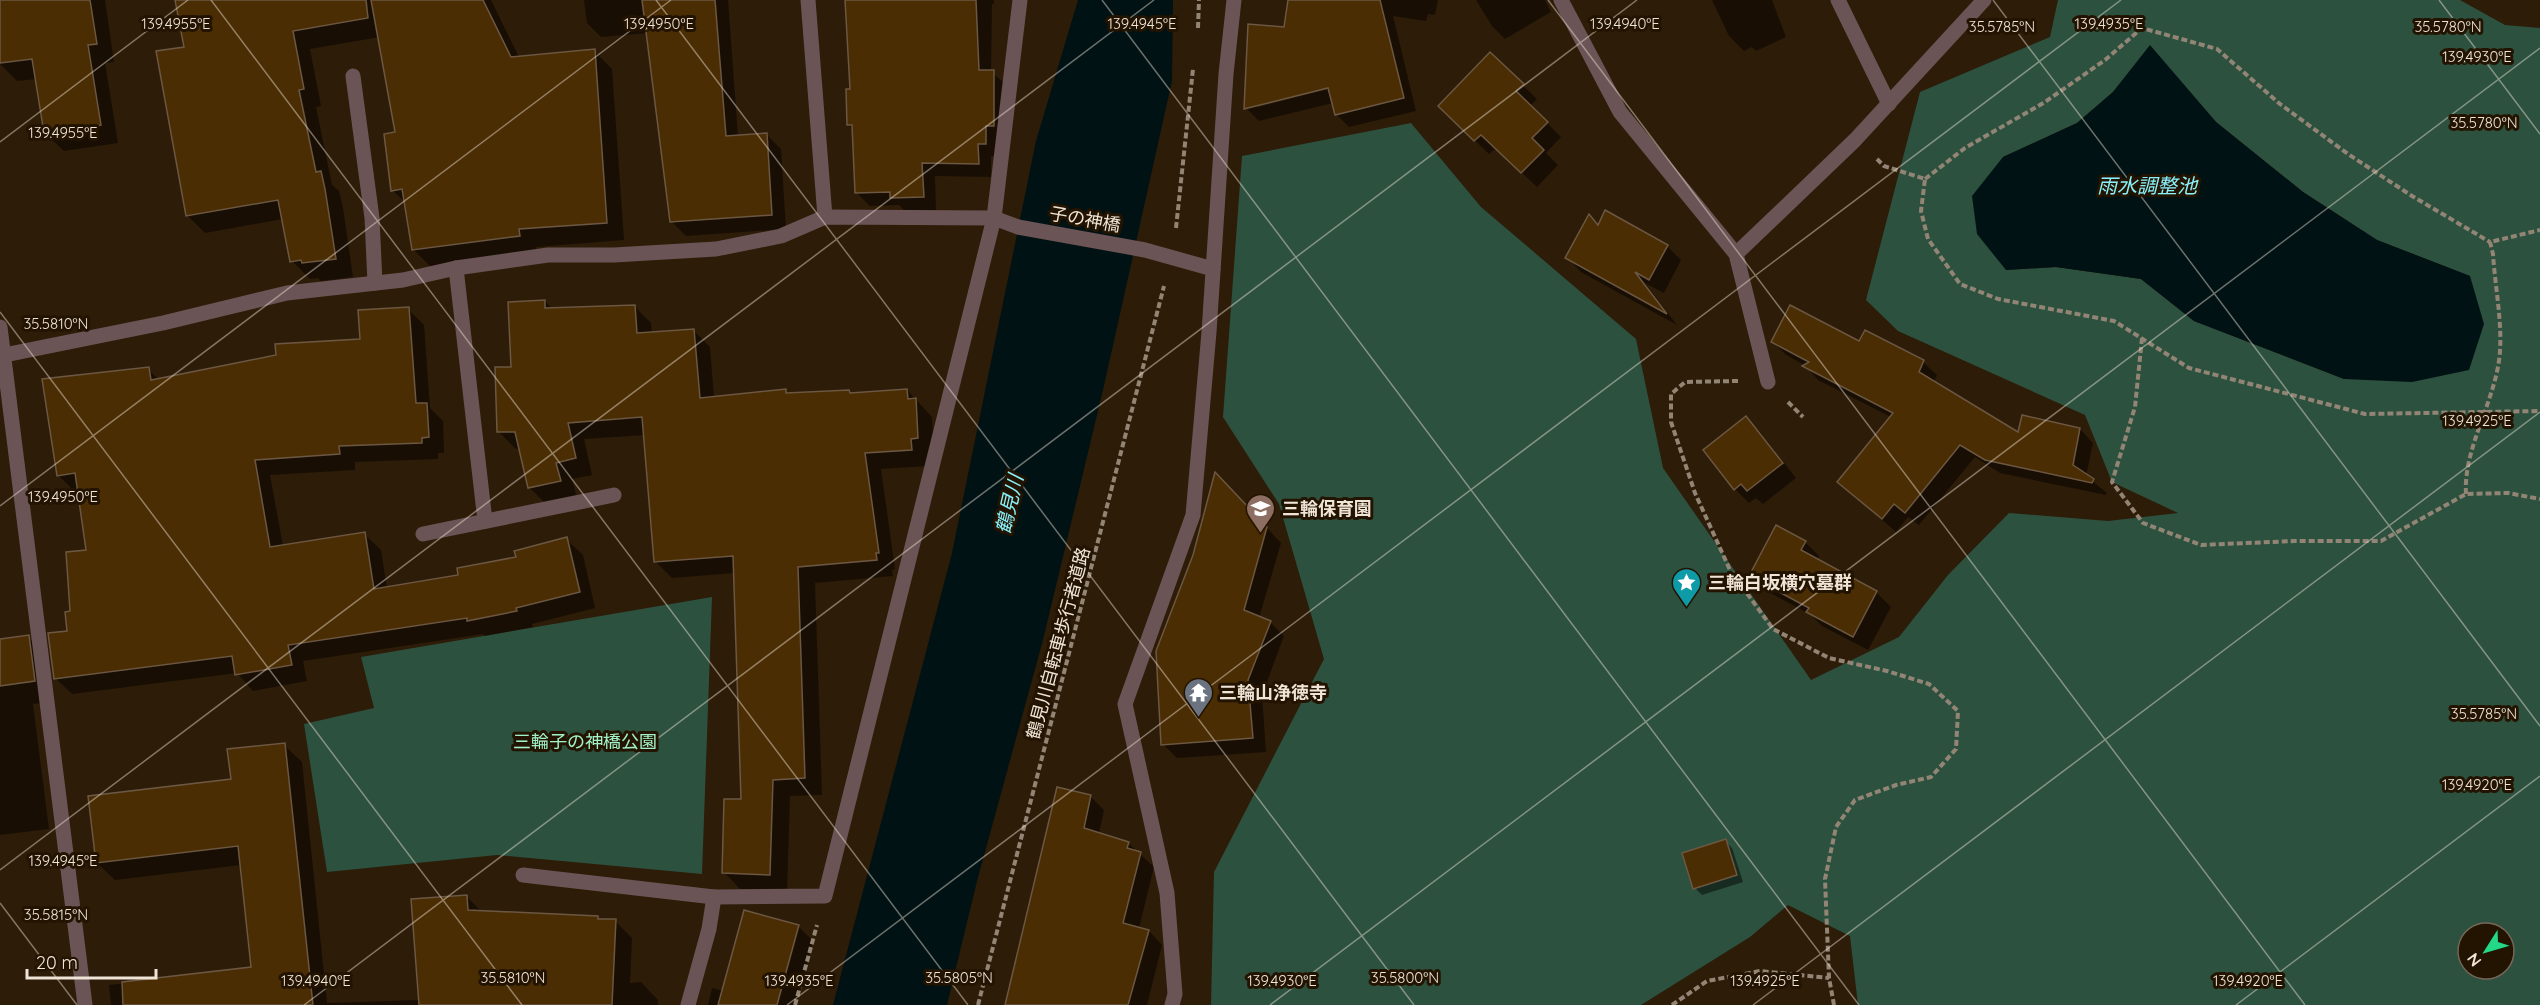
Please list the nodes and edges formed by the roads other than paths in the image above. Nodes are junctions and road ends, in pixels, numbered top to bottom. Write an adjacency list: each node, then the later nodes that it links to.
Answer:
1 (808, 0): 9 (street)
2 (1020, 0): 10 (street)
3 (1234, 0): 13 (street)
4 (1561, 0): 11 (street)
5 (1838, 0): 8 (street)
6 (1984, 0): 8 (street)
7 (353, 76): 14 (street)
8 (1889, 104): 11 (street)
9 (825, 217): 10 (street); 12 (street)
10 (994, 218): 13 (street, 子の神橋); 22 (street)
11 (1736, 254): 17 (street)
12 (456, 268): 14 (street); 19 (street)
13 (1213, 269): 25 (street)
14 (375, 283): 16 (street)
15 (0, 327): 16 (street)
16 (2, 356): 23 (street)
17 (1768, 382)
18 (614, 495): 19 (street)
19 (485, 521): 20 (street)
20 (423, 534)
21 (523, 875): 22 (street)
22 (714, 897): 24 (street)
23 (85, 1005)
24 (688, 1005)
25 (1172, 1005)

